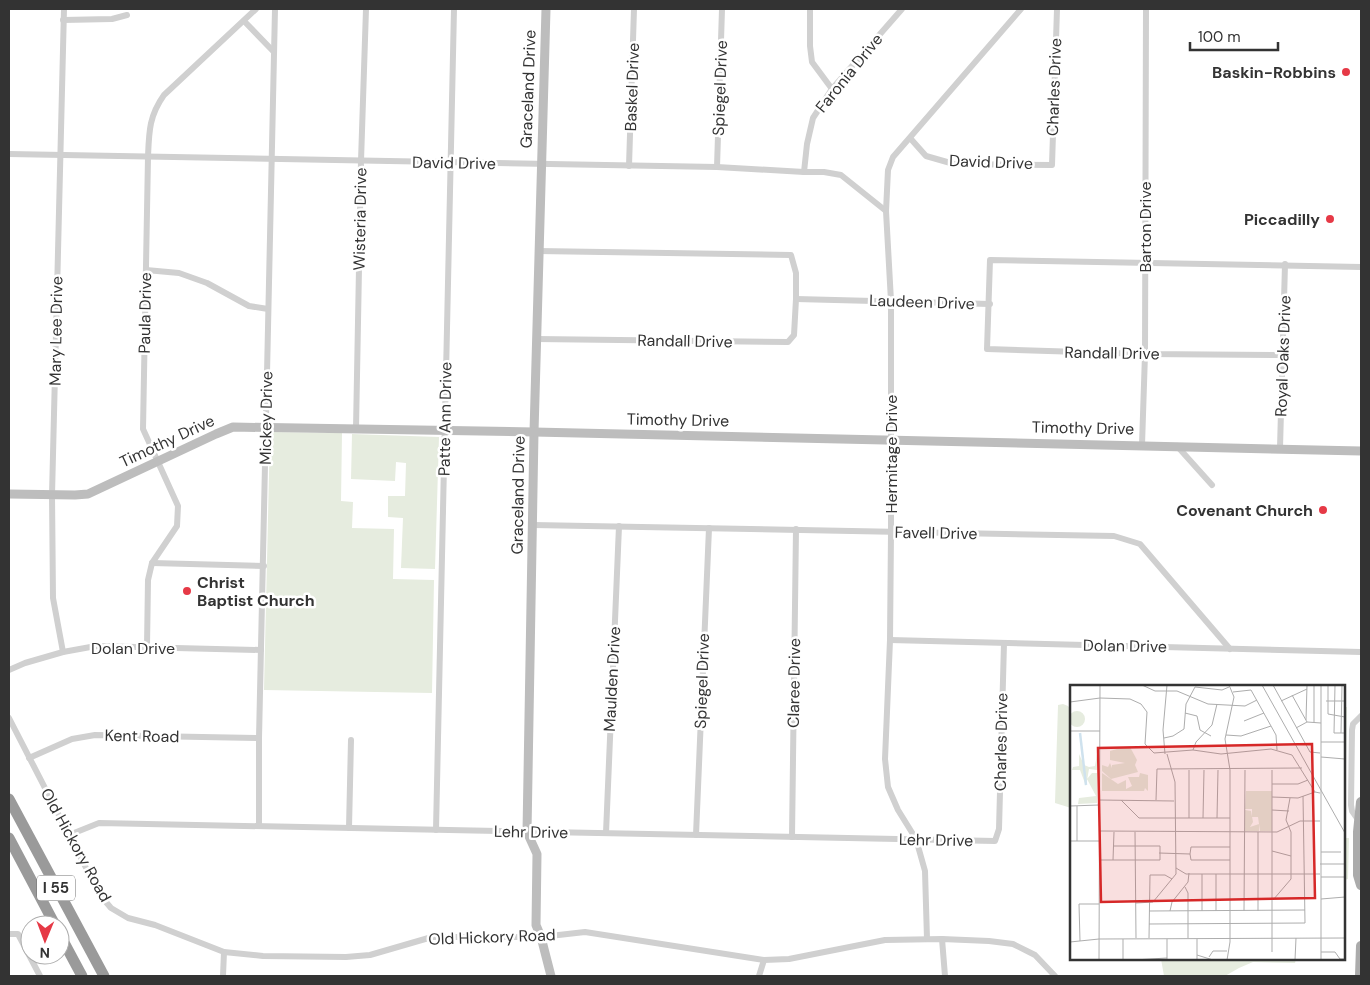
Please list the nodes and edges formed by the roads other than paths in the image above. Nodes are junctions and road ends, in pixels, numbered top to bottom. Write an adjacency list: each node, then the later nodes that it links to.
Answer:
1 (64, 9): 15 (street, Mary Lee Drive)
2 (256, 9): 16 (street, Paula Drive)
3 (275, 9): 17 (street, Mickey Drive)
4 (366, 9): 24 (street, Wisteria Drive)
5 (454, 9): 25 (street, Patte Ann Drive)
6 (546, 9): 27 (street, Graceland Drive)
7 (634, 9): 28 (street, Baskel Drive)
8 (722, 9): 29 (street, Spiegel Drive)
9 (810, 9): 18 (street)
10 (902, 9): 18 (street, Faronia Drive)
11 (1020, 9): 19 (street, Hermitage Drive)
12 (1057, 9): 26 (street, Charles Drive)
13 (1146, 9): 33 (street, Barton Drive)
14 (127, 15): 15 (street)
15 (63, 20): 21 (street, Mary Lee Drive)
16 (244, 21): 17 (street); 22 (street, Paula Drive)
17 (273, 51): 23 (street, Mickey Drive)
18 (832, 89): 30 (street, Faronia Drive)
19 (910, 138): 26 (street, David Drive); 31 (street, Hermitage Drive)
20 (9, 154): 21 (street, David Drive)
21 (60, 155): 22 (street, David Drive); 56 (street, Mary Lee Drive)
22 (148, 157): 23 (street, David Drive); 36 (street, Paula Drive)
23 (272, 160): 24 (street, David Drive); 40 (street, Mickey Drive)
24 (361, 161): 25 (street, David Drive); 45 (street, Wisteria Drive)
25 (450, 163): 27 (street, David Drive); 46 (street, Patte Ann Drive)
26 (1052, 164)
27 (540, 165): 28 (street, David Drive); 32 (street, Graceland Drive)
28 (629, 166): 29 (street, David Drive)
29 (717, 168): 30 (street, David Drive)
30 (804, 172): 31 (street, David Drive)
31 (886, 211): 38 (street, Hermitage Drive)
32 (538, 251): 37 (street); 41 (street, Graceland Drive)
33 (1145, 262): 34 (street, Laudeen Drive); 39 (street, Laudeen Drive); 42 (street, Barton Drive)
34 (1285, 264): 35 (street, Laudeen Drive); 43 (street, Royal Oaks Drive)
35 (1361, 266)
36 (146, 270): 40 (street); 53 (street, Paula Drive)
37 (796, 299): 38 (street, Laudeen Drive); 41 (street, Randall Drive)
38 (891, 301): 39 (street, Laudeen Drive); 48 (street, Hermitage Drive)
39 (990, 304): 42 (street, Randall Drive)
40 (268, 309): 44 (street, Mickey Drive)
41 (536, 339): 47 (street, Graceland Drive)
42 (1145, 354): 43 (street, Randall Drive); 49 (street, Barton Drive)
43 (1283, 355): 51 (street, Royal Oaks Drive)
44 (266, 428): 45 (street, Timothy Drive); 53 (street, Timothy Drive); 63 (street, Mickey Drive)
45 (356, 429): 46 (street, Timothy Drive)
46 (444, 430): 47 (street, Timothy Drive); 82 (street, Patte Ann Drive)
47 (534, 432): 48 (street, Timothy Drive); 57 (street, Graceland Drive)
48 (890, 439): 49 (street, Timothy Drive); 61 (street, Hermitage Drive)
49 (1142, 445): 50 (street, Timothy Drive)
50 (1177, 446): 51 (street, Timothy Drive); 54 (street)
51 (1280, 448): 52 (street, Timothy Drive)
52 (1361, 451)
53 (157, 462): 56 (street, Timothy Drive); 62 (street, Paula Drive)
54 (1212, 485)
55 (9, 494): 56 (street, Timothy Drive)
56 (52, 495): 69 (street, Mary Lee Drive)
57 (533, 524): 58 (street, Favell Drive); 83 (street, Graceland Drive)
58 (619, 526): 59 (street, Favell Drive); 84 (street, Maulden Drive)
59 (709, 528): 60 (street, Favell Drive); 86 (street, Spiegel Drive)
60 (796, 529): 61 (street, Favell Drive); 87 (street, Claree Drive)
61 (891, 532): 64 (street, Hermitage Drive); 67 (street, Favell Drive)
62 (152, 563): 63 (street); 66 (street, Paula Drive)
63 (264, 566): 68 (street, Mickey Drive)
64 (890, 640): 65 (street, Dolan Drive); 89 (street, Hermitage Drive)
65 (1004, 643): 67 (street, Dolan Drive); 90 (street, Charles Drive)
66 (147, 646): 68 (street, Dolan Drive); 69 (street, Dolan Drive)
67 (1230, 648): 70 (street, Dolan Drive)
68 (261, 650): 74 (street, Mickey Drive)
69 (63, 652): 71 (street, Dolan Drive)
70 (1361, 652)
71 (9, 670)
72 (1361, 716): 79 (street)
73 (9, 718): 76 (street, Old Hickory Road)
74 (259, 738): 76 (street, Kent Road); 80 (street, Mickey Drive)
75 (351, 740): 81 (street)
76 (29, 758): 85 (street, Old Hickory Road)
77 (9, 799): 103 (highway, I 55)
78 (1361, 802): 79 (main road)
79 (1359, 821): 91 (main road)
80 (259, 826): 81 (street, Lehr Drive); 85 (street, Lehr Drive)
81 (349, 828): 82 (street, Lehr Drive)
82 (436, 830): 83 (street, Lehr Drive)
83 (527, 832): 84 (street, Lehr Drive); 94 (street, Graceland Drive)
84 (606, 833): 86 (street, Lehr Drive)
85 (69, 835): 98 (street, Old Hickory Road)
86 (696, 835): 87 (street, Lehr Drive)
87 (792, 837): 89 (street, Lehr Drive)
88 (9, 838): 92 (highway, I 55)
89 (916, 839): 90 (street, Lehr Drive); 96 (street, Hermitage Drive)
90 (995, 841)
91 (1361, 885)
92 (50, 915)
93 (9, 934): 101 (street)
94 (541, 937): 98 (street, Old Hickory Road); 100 (street, Old Hickory Road); 105 (street, Graceland Drive)
95 (942, 939): 96 (street, Old Hickory Road); 107 (street); 108 (street, Old Hickory Road)
96 (927, 940): 100 (street, Old Hickory Road)
97 (1361, 946): 109 (main road)
98 (224, 952): 104 (street)
99 (70, 953): 102 (highway)
100 (764, 960): 106 (street)
101 (40, 976)
102 (82, 976)
103 (104, 976)
104 (223, 976)
105 (551, 976)
106 (759, 976)
107 (945, 976)
108 (1055, 976)
109 (1360, 976)

